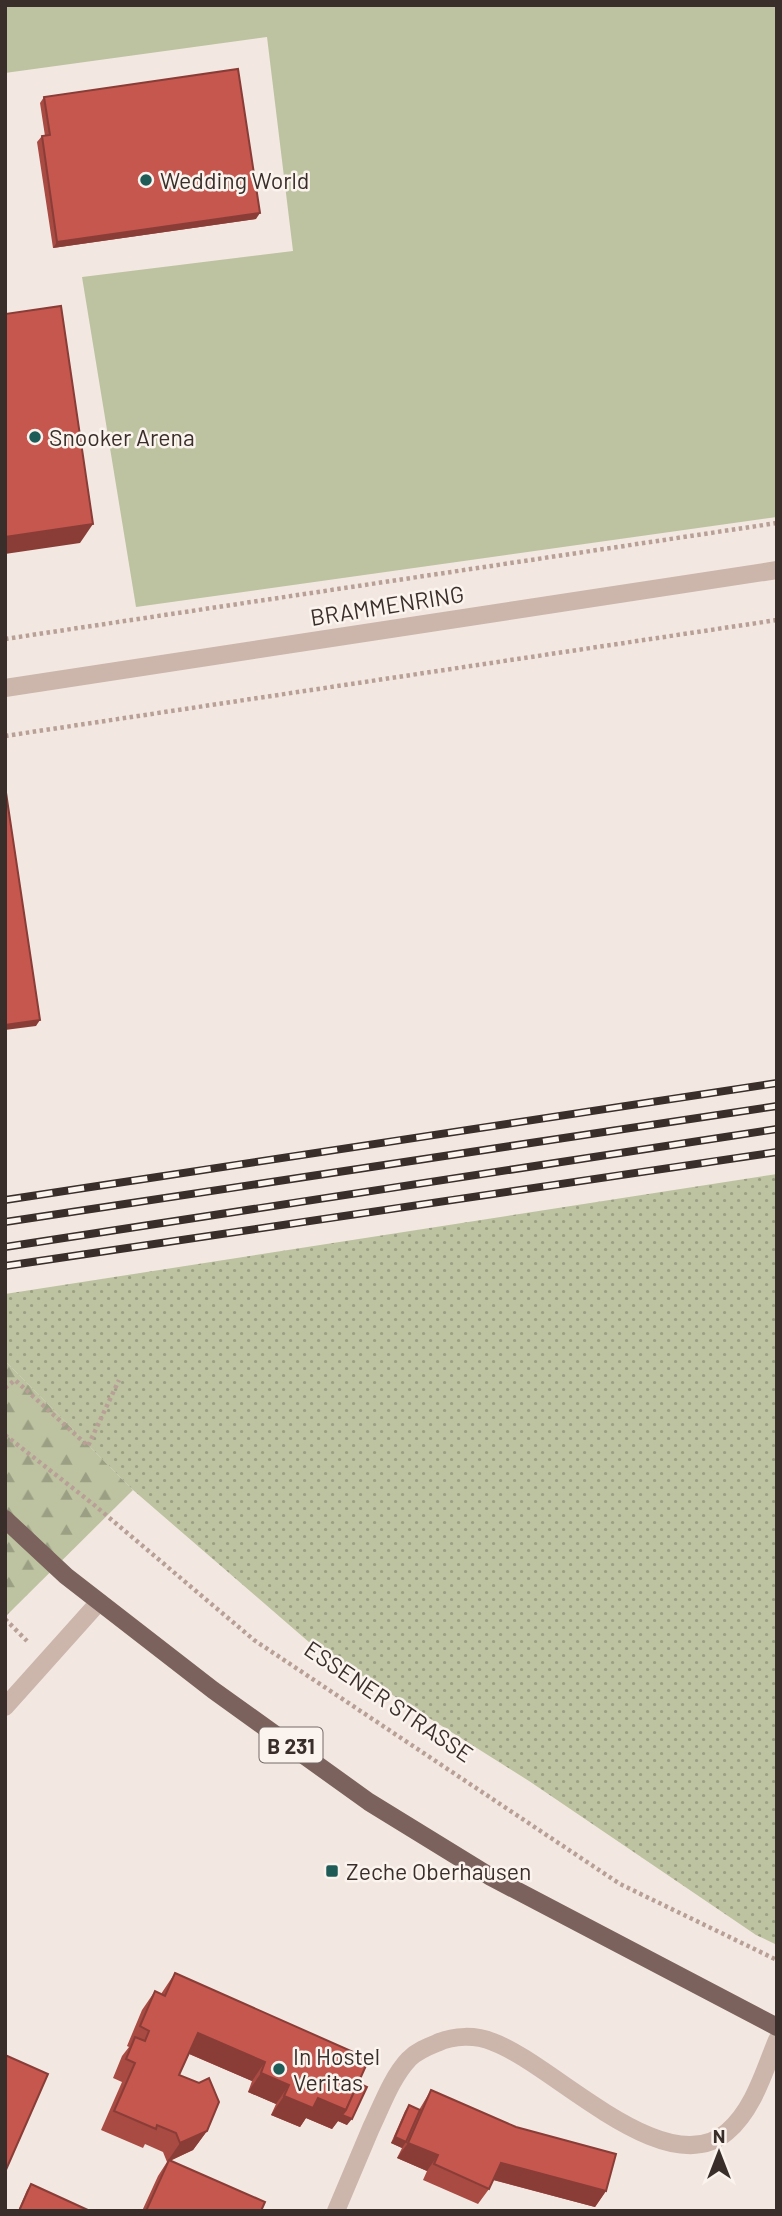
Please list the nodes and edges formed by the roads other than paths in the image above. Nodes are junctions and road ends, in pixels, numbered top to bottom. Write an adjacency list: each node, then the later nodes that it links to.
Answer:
1 (777, 570): 2 (street, BRAMMENRING)
2 (5, 688)
3 (5, 1519): 4 (main road, B 231)
4 (99, 1602): 5 (street); 6 (main road, B 231)
5 (5, 1707)
6 (777, 2027)
7 (777, 2040): 8 (street)
8 (336, 2211)

